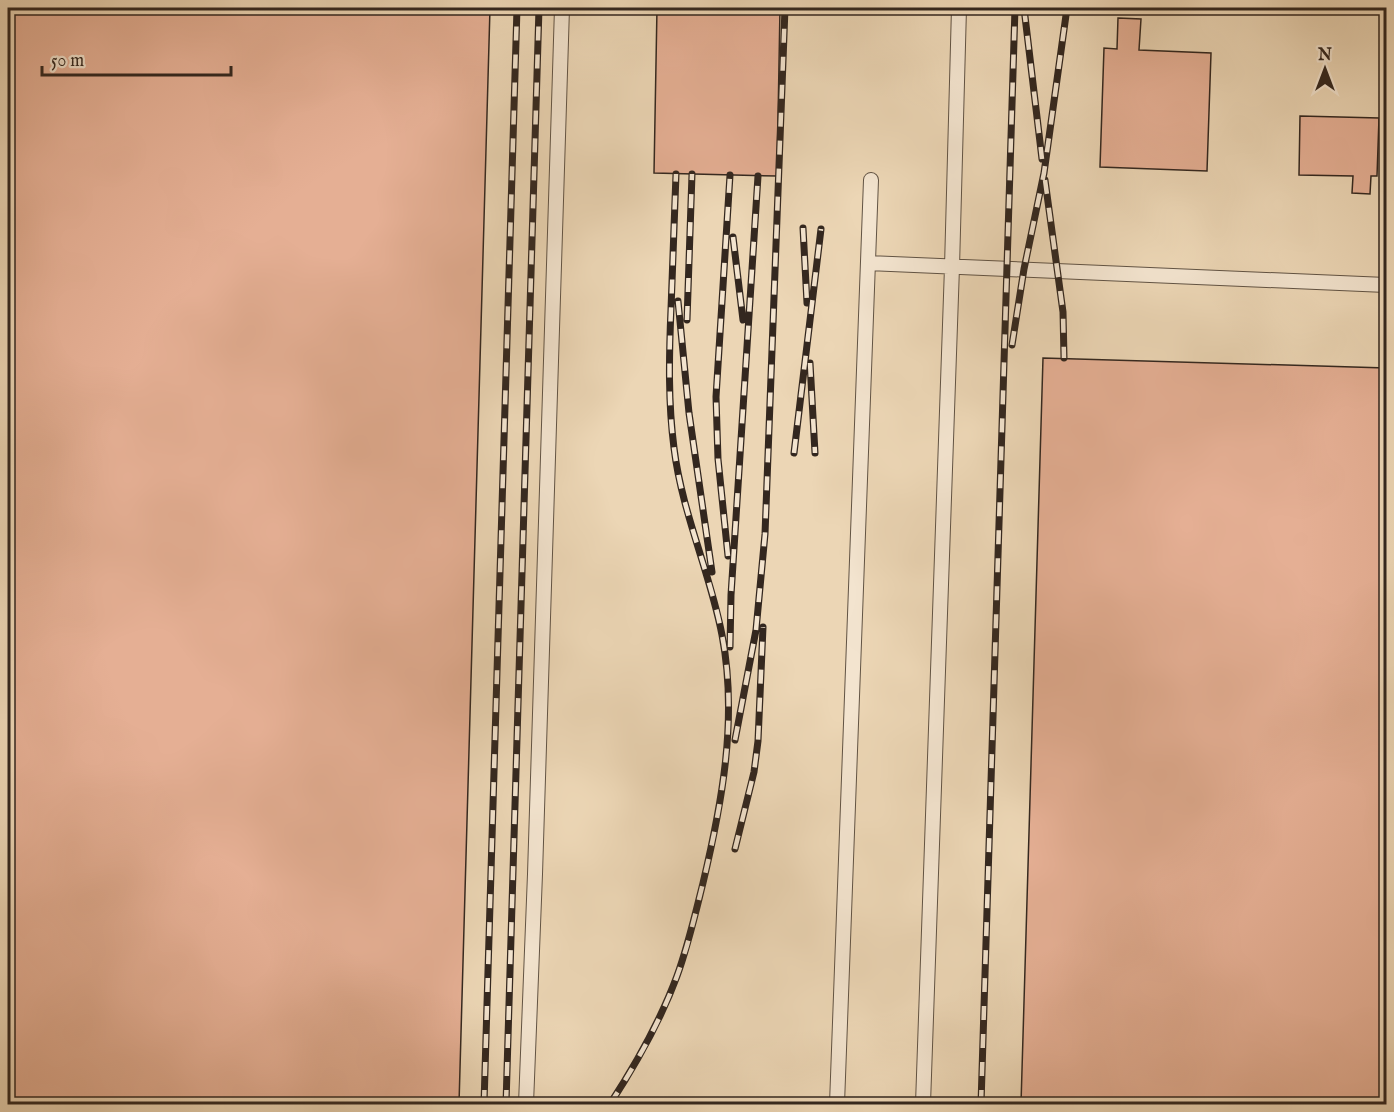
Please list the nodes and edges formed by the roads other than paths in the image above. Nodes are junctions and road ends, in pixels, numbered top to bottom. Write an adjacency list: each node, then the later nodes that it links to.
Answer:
1 (562, 8): 7 (lane)
2 (959, 8): 5 (lane)
3 (871, 180): 4 (lane)
4 (868, 262): 5 (lane); 8 (lane)
5 (952, 267): 6 (lane); 9 (lane)
6 (1386, 285)
7 (525, 1104)
8 (837, 1104)
9 (923, 1104)

